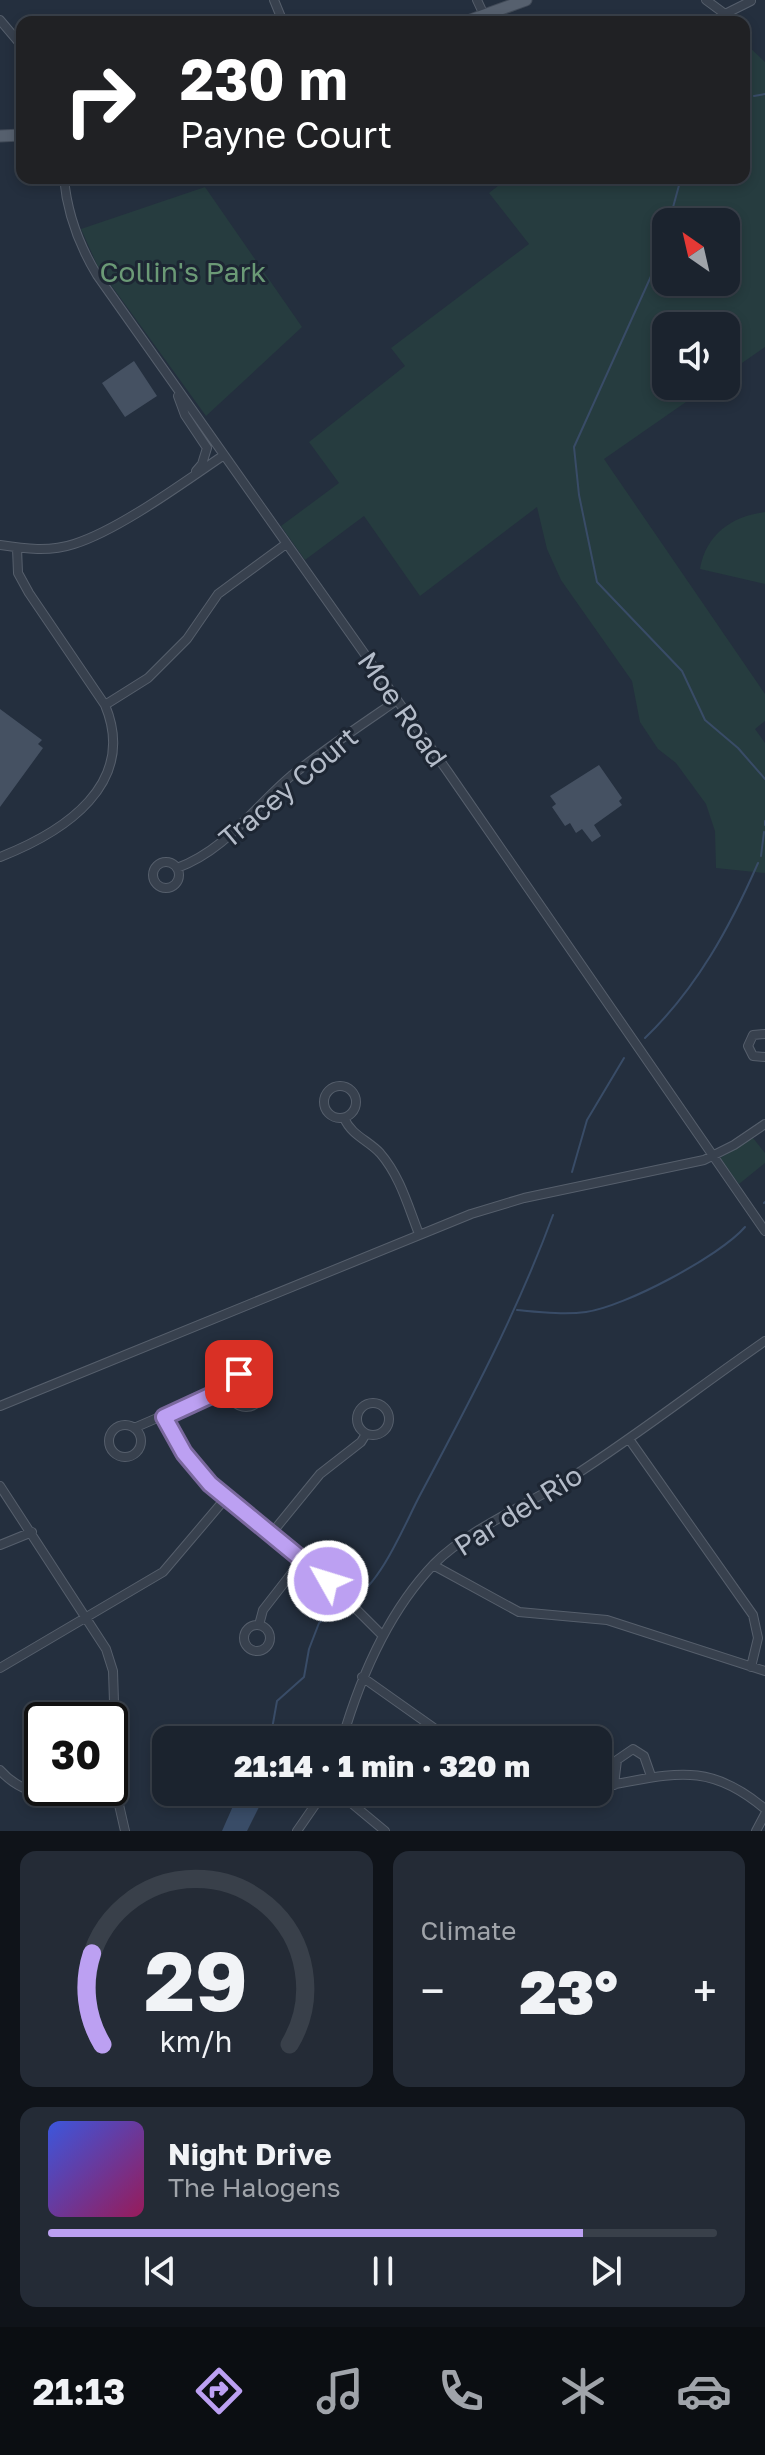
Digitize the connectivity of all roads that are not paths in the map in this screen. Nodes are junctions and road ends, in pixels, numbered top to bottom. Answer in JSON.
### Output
{"nodes":[{"id":1,"x":477,"y":0,"type":"edge"},
{"id":2,"x":526,"y":0,"type":"edge"},
{"id":3,"x":706,"y":0,"type":"edge"},
{"id":4,"x":751,"y":1,"type":"edge"},
{"id":5,"x":484,"y":15,"type":"joint"},
{"id":6,"x":0,"y":20,"type":"edge"},
{"id":7,"x":16,"y":39,"type":"edge"},
{"id":8,"x":65,"y":184,"type":"edge"},
{"id":9,"x":176,"y":388,"type":"junction"},
{"id":10,"x":224,"y":455,"type":"junction"},
{"id":11,"x":186,"y":481,"type":"junction"},
{"id":12,"x":286,"y":544,"type":"junction"},
{"id":13,"x":0,"y":545,"type":"edge"},
{"id":14,"x":17,"y":548,"type":"junction"},
{"id":15,"x":396,"y":701,"type":"junction"},
{"id":16,"x":105,"y":705,"type":"junction"},
{"id":17,"x":0,"y":857,"type":"edge"},
{"id":18,"x":177,"y":868,"type":"dead end"},
{"id":19,"x":765,"y":1034,"type":"edge"},
{"id":20,"x":765,"y":1057,"type":"edge"},
{"id":21,"x":344,"y":1118,"type":"junction"},
{"id":22,"x":765,"y":1124,"type":"edge"},
{"id":23,"x":713,"y":1157,"type":"junction"},
{"id":24,"x":765,"y":1231,"type":"edge"},
{"id":25,"x":419,"y":1234,"type":"junction"},
{"id":26,"x":765,"y":1341,"type":"edge"},
{"id":27,"x":229,"y":1387,"type":"junction"},
{"id":28,"x":0,"y":1406,"type":"edge"},
{"id":29,"x":164,"y":1417,"type":"junction"},
{"id":30,"x":134,"y":1428,"type":"dead end"},
{"id":31,"x":366,"y":1434,"type":"junction"},
{"id":32,"x":629,"y":1439,"type":"junction"},
{"id":33,"x":0,"y":1486,"type":"edge"},
{"id":34,"x":225,"y":1499,"type":"junction"},
{"id":35,"x":32,"y":1532,"type":"junction"},
{"id":36,"x":271,"y":1534,"type":"junction"},
{"id":37,"x":0,"y":1545,"type":"edge"},
{"id":38,"x":302,"y":1560,"type":"junction"},
{"id":39,"x":433,"y":1565,"type":"junction"},
{"id":40,"x":87,"y":1617,"type":"junction"},
{"id":41,"x":259,"y":1625,"type":"dead end"},
{"id":42,"x":383,"y":1636,"type":"junction"},
{"id":43,"x":751,"y":1667,"type":"junction"},
{"id":44,"x":0,"y":1668,"type":"edge"},
{"id":45,"x":765,"y":1671,"type":"edge"},
{"id":46,"x":362,"y":1677,"type":"junction"},
{"id":47,"x":114,"y":1702,"type":"edge"},
{"id":48,"x":346,"y":1726,"type":"edge"},
{"id":49,"x":431,"y":1726,"type":"edge"},
{"id":50,"x":0,"y":1770,"type":"edge"},
{"id":51,"x":651,"y":1776,"type":"junction"},
{"id":52,"x":614,"y":1785,"type":"joint"},
{"id":53,"x":24,"y":1787,"type":"edge"},
{"id":54,"x":119,"y":1806,"type":"edge"},
{"id":55,"x":314,"y":1806,"type":"edge"},
{"id":56,"x":355,"y":1806,"type":"edge"},
{"id":57,"x":765,"y":1812,"type":"edge"},
{"id":58,"x":125,"y":1831,"type":"edge"},
{"id":59,"x":297,"y":1831,"type":"edge"},
{"id":60,"x":385,"y":1831,"type":"edge"},
{"id":61,"x":756,"y":1831,"type":"edge"}],
"edges":[{"from":1,"to":5,"type":"street"},
{"from":2,"to":5,"type":"main road"},
{"from":3,"to":4,"type":"street"},
{"from":6,"to":7,"type":"street"},
{"from":8,"to":9,"type":"street","name":"Moe Road"},
{"from":9,"to":10,"type":"street","name":"Moe Road"},
{"from":9,"to":11,"type":"street"},
{"from":10,"to":11,"type":"street"},
{"from":10,"to":12,"type":"street","name":"Moe Road"},
{"from":11,"to":14,"type":"street"},
{"from":12,"to":15,"type":"street","name":"Moe Road"},
{"from":12,"to":16,"type":"street"},
{"from":13,"to":14,"type":"street"},
{"from":14,"to":16,"type":"street"},
{"from":15,"to":18,"type":"street","name":"Tracey Court"},
{"from":15,"to":23,"type":"street","name":"Moe Road"},
{"from":16,"to":17,"type":"street"},
{"from":19,"to":20,"type":"street"},
{"from":21,"to":21,"type":"street"},
{"from":21,"to":25,"type":"street"},
{"from":22,"to":23,"type":"street"},
{"from":23,"to":24,"type":"street","name":"Moe Road"},
{"from":23,"to":25,"type":"street"},
{"from":25,"to":28,"type":"street"},
{"from":26,"to":32,"type":"street","name":"Par del Rio"},
{"from":27,"to":27,"type":"street"},
{"from":27,"to":29,"type":"street"},
{"from":29,"to":30,"type":"street"},
{"from":29,"to":34,"type":"street"},
{"from":31,"to":31,"type":"street"},
{"from":31,"to":36,"type":"street"},
{"from":32,"to":39,"type":"street","name":"Par del Rio"},
{"from":32,"to":43,"type":"street"},
{"from":33,"to":35,"type":"street"},
{"from":34,"to":36,"type":"street"},
{"from":34,"to":40,"type":"street"},
{"from":35,"to":37,"type":"street"},
{"from":35,"to":40,"type":"street"},
{"from":36,"to":38,"type":"street"},
{"from":38,"to":41,"type":"street"},
{"from":38,"to":42,"type":"street"},
{"from":39,"to":42,"type":"street","name":"Par del Rio"},
{"from":39,"to":43,"type":"street"},
{"from":40,"to":44,"type":"street"},
{"from":40,"to":47,"type":"street"},
{"from":42,"to":46,"type":"street","name":"Par del Rio"},
{"from":43,"to":45,"type":"street"},
{"from":46,"to":48,"type":"street","name":"Par del Rio"},
{"from":46,"to":49,"type":"street"},
{"from":50,"to":53,"type":"street"},
{"from":51,"to":52,"type":"street"},
{"from":51,"to":52,"type":"street"},
{"from":51,"to":57,"type":"street"},
{"from":54,"to":58,"type":"street"},
{"from":55,"to":59,"type":"street"},
{"from":56,"to":60,"type":"street"},
{"from":57,"to":61,"type":"street"}]}
